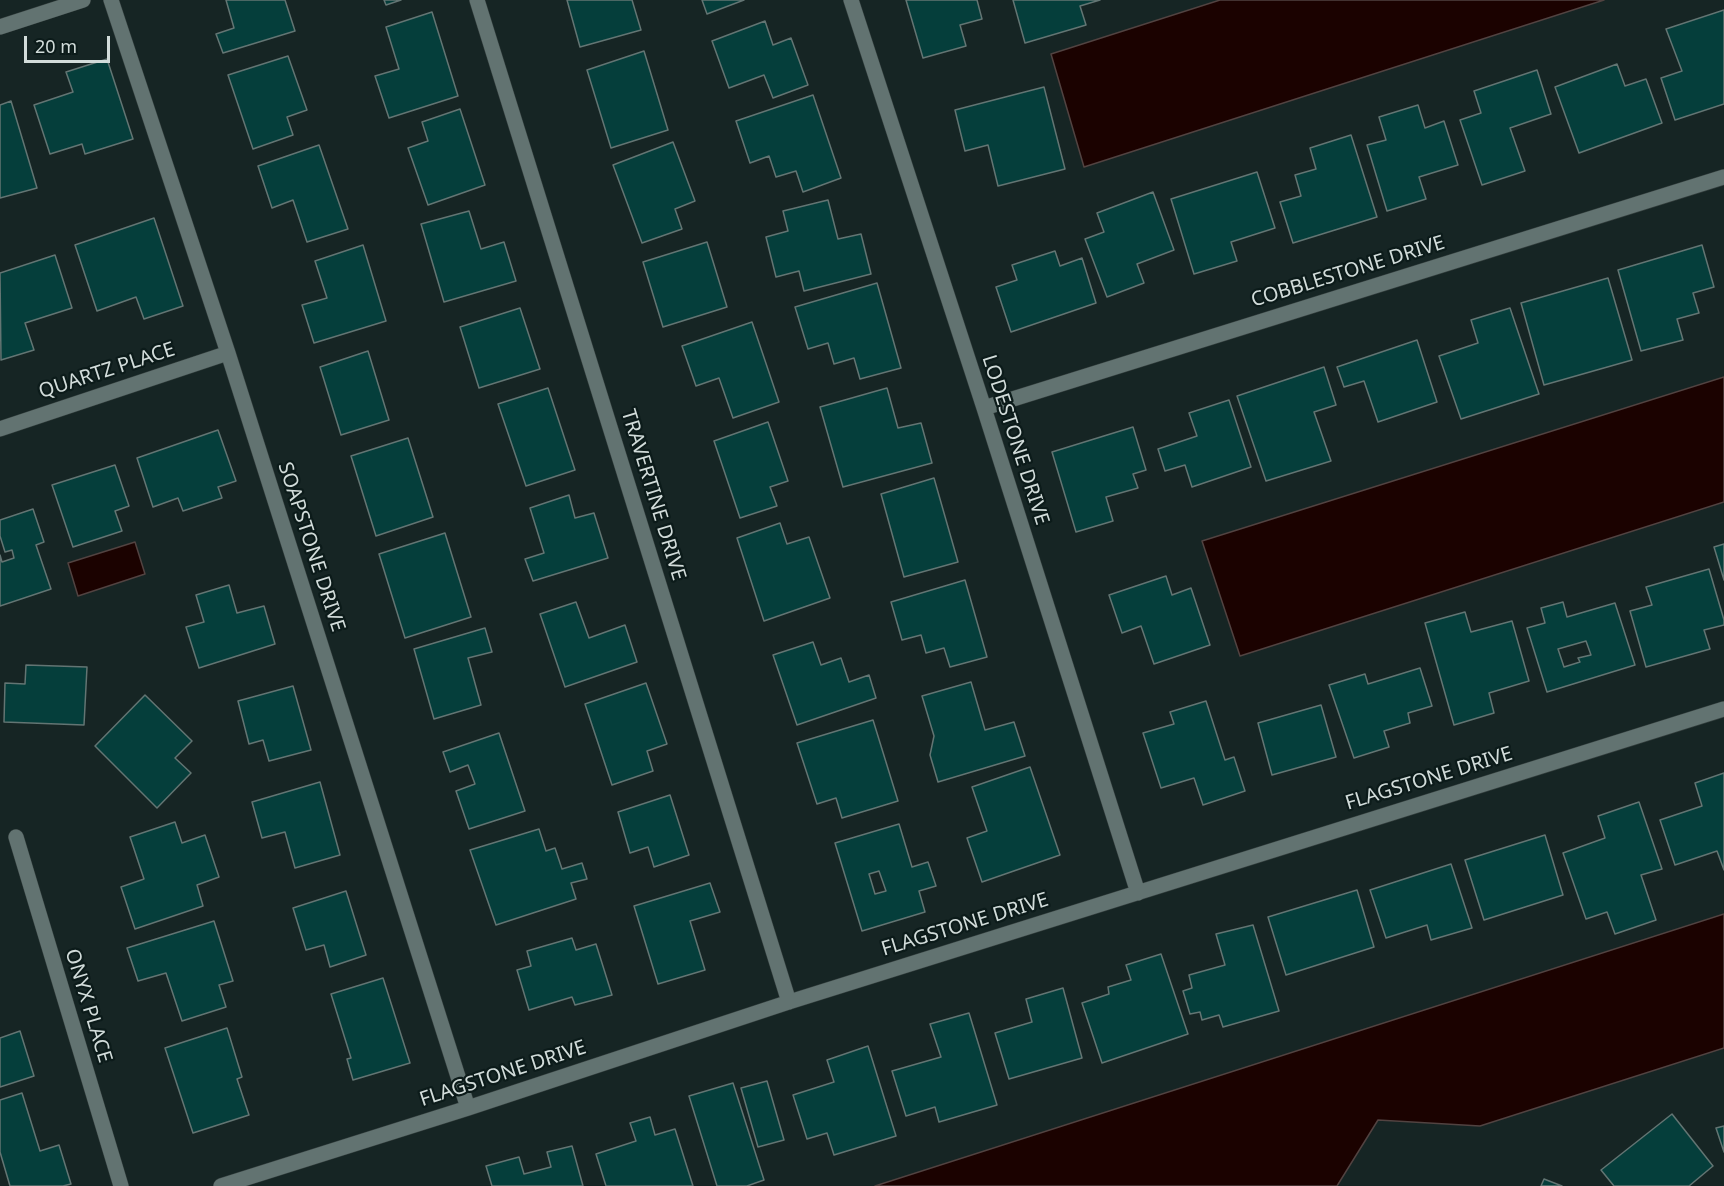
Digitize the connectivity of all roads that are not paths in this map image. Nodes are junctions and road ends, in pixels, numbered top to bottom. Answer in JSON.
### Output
{"nodes":[{"id":1,"x":83,"y":0,"type":"edge"},
{"id":2,"x":111,"y":0,"type":"edge"},
{"id":3,"x":477,"y":0,"type":"edge"},
{"id":4,"x":850,"y":0,"type":"edge"},
{"id":5,"x":0,"y":27,"type":"edge"},
{"id":6,"x":1724,"y":177,"type":"edge"},
{"id":7,"x":228,"y":353,"type":"junction"},
{"id":8,"x":984,"y":408,"type":"junction"},
{"id":9,"x":0,"y":429,"type":"edge"},
{"id":10,"x":1724,"y":709,"type":"edge"},
{"id":11,"x":16,"y":837,"type":"dead end"},
{"id":12,"x":1138,"y":893,"type":"junction"},
{"id":13,"x":789,"y":1002,"type":"junction"},
{"id":14,"x":468,"y":1108,"type":"junction"},
{"id":15,"x":121,"y":1186,"type":"edge"},
{"id":16,"x":221,"y":1186,"type":"edge"}],
"edges":[{"from":1,"to":5,"type":"street"},
{"from":2,"to":7,"type":"street","name":"SOAPSTONE DRIVE"},
{"from":3,"to":13,"type":"street","name":"TRAVERTINE DRIVE"},
{"from":4,"to":8,"type":"street","name":"LODESTONE DRIVE"},
{"from":6,"to":8,"type":"street","name":"COBBLESTONE DRIVE"},
{"from":7,"to":9,"type":"street","name":"QUARTZ PLACE"},
{"from":7,"to":14,"type":"street","name":"SOAPSTONE DRIVE"},
{"from":8,"to":12,"type":"street","name":"LODESTONE DRIVE"},
{"from":10,"to":12,"type":"street","name":"FLAGSTONE DRIVE"},
{"from":11,"to":15,"type":"street","name":"ONYX PLACE"},
{"from":12,"to":13,"type":"street","name":"FLAGSTONE DRIVE"},
{"from":13,"to":14,"type":"street","name":"FLAGSTONE DRIVE"},
{"from":14,"to":16,"type":"street","name":"FLAGSTONE DRIVE"}]}
